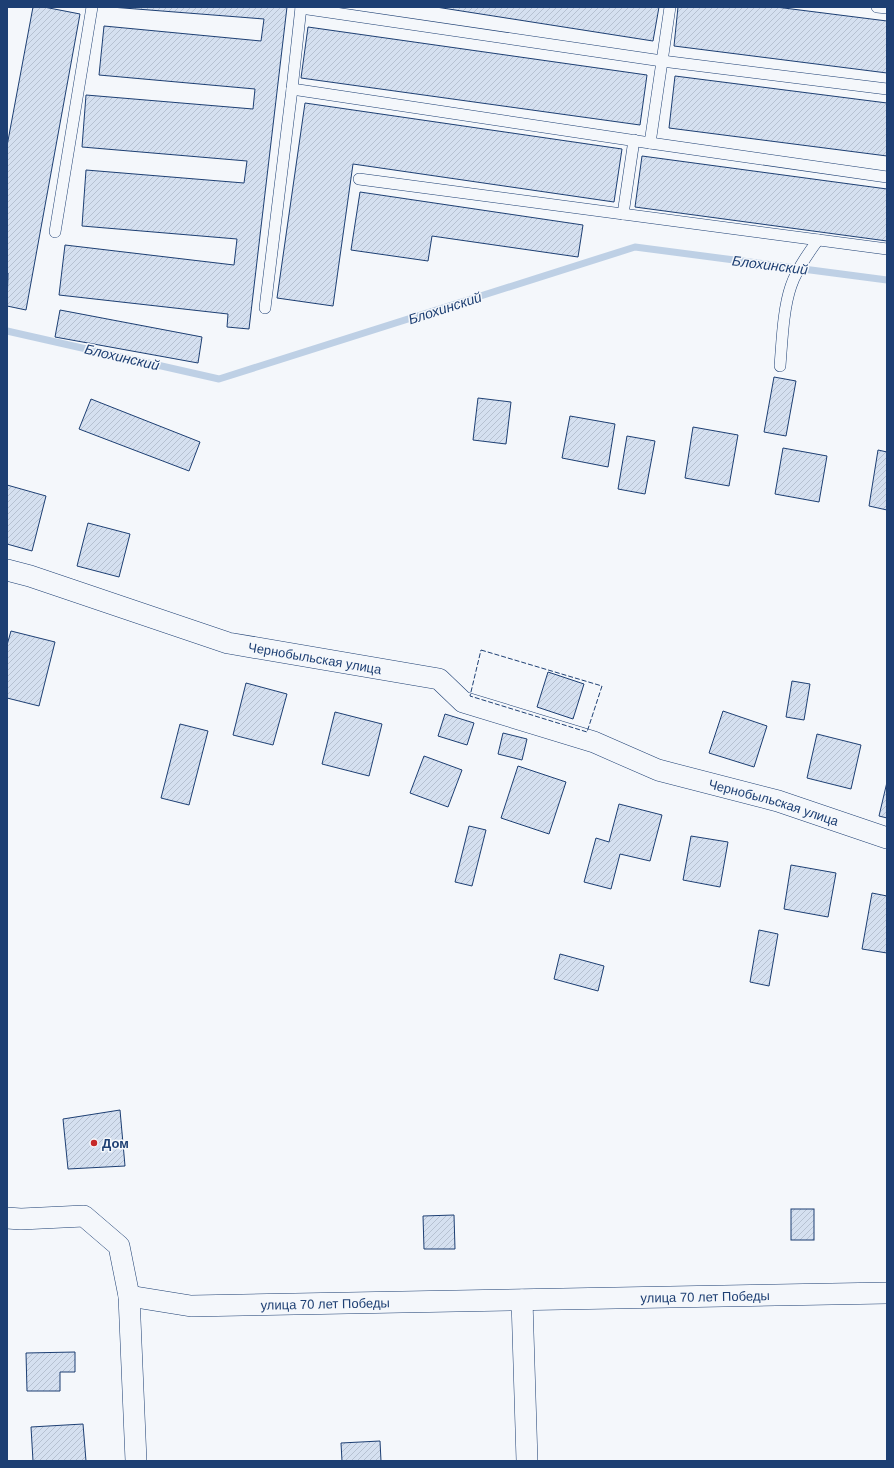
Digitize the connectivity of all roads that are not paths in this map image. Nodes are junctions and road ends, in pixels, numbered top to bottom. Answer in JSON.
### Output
{"nodes":[{"id":1,"x":92,"y":7,"type":"edge"},
{"id":2,"x":301,"y":7,"type":"edge"},
{"id":3,"x":670,"y":7,"type":"edge"},
{"id":4,"x":877,"y":7,"type":"edge"},
{"id":5,"x":887,"y":8,"type":"edge"},
{"id":6,"x":662,"y":61,"type":"junction"},
{"id":7,"x":292,"y":88,"type":"junction"},
{"id":8,"x":887,"y":89,"type":"edge"},
{"id":9,"x":634,"y":140,"type":"junction"},
{"id":10,"x":650,"y":143,"type":"junction"},
{"id":11,"x":887,"y":177,"type":"edge"},
{"id":12,"x":359,"y":178,"type":"dead end"},
{"id":13,"x":623,"y":214,"type":"junction"},
{"id":14,"x":56,"y":232,"type":"dead end"},
{"id":15,"x":818,"y":240,"type":"junction"},
{"id":16,"x":887,"y":249,"type":"edge"},
{"id":17,"x":265,"y":308,"type":"dead end"},
{"id":18,"x":780,"y":366,"type":"dead end"},
{"id":19,"x":7,"y":570,"type":"edge"},
{"id":20,"x":887,"y":838,"type":"edge"},
{"id":21,"x":7,"y":1218,"type":"edge"},
{"id":22,"x":887,"y":1293,"type":"edge"},
{"id":23,"x":129,"y":1296,"type":"junction"},
{"id":24,"x":522,"y":1300,"type":"junction"},
{"id":25,"x":136,"y":1461,"type":"edge"},
{"id":26,"x":527,"y":1461,"type":"edge"}],
"edges":[{"from":1,"to":14,"type":"lane"},
{"from":2,"to":6,"type":"lane"},
{"from":2,"to":7,"type":"lane"},
{"from":3,"to":6,"type":"lane"},
{"from":4,"to":5,"type":"lane"},
{"from":6,"to":8,"type":"lane"},
{"from":6,"to":10,"type":"lane"},
{"from":7,"to":9,"type":"lane"},
{"from":7,"to":17,"type":"lane"},
{"from":9,"to":10,"type":"lane"},
{"from":9,"to":13,"type":"lane"},
{"from":10,"to":11,"type":"lane"},
{"from":12,"to":13,"type":"lane"},
{"from":13,"to":15,"type":"lane"},
{"from":15,"to":16,"type":"lane"},
{"from":15,"to":18,"type":"lane"},
{"from":19,"to":20,"type":"street","name":"Чернобыльская улица"},
{"from":21,"to":23,"type":"street"},
{"from":22,"to":24,"type":"street","name":"улица 70 лет Победы"},
{"from":23,"to":24,"type":"street","name":"улица 70 лет Победы"},
{"from":23,"to":25,"type":"street"},
{"from":24,"to":26,"type":"street"}]}
